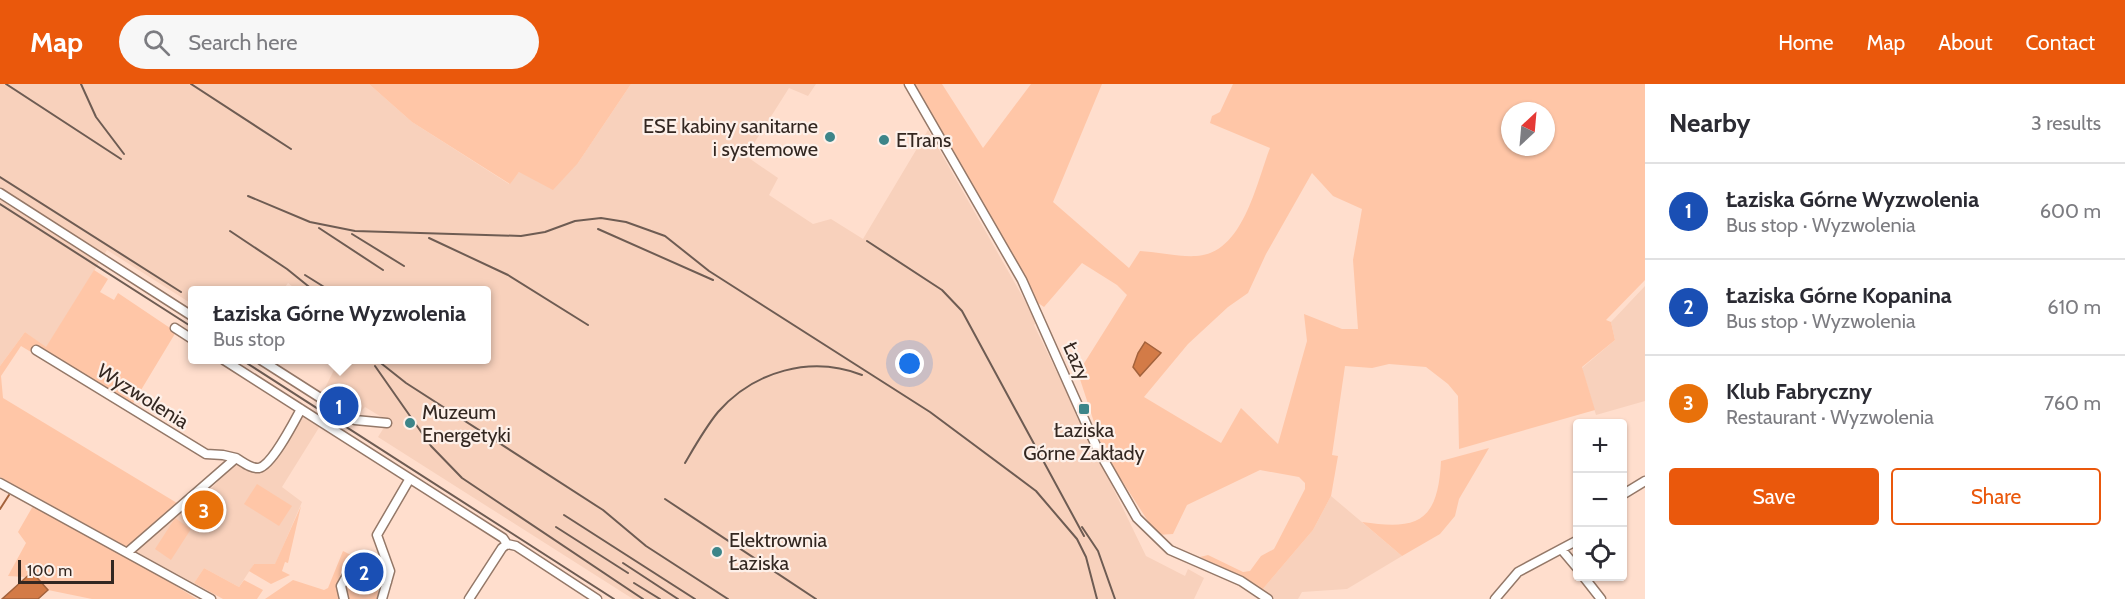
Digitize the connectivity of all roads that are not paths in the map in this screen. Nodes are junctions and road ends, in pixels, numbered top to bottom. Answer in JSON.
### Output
{"nodes":[{"id":1,"x":909,"y":84,"type":"edge"},
{"id":2,"x":0,"y":193,"type":"edge"},
{"id":3,"x":188,"y":313,"type":"edge"},
{"id":4,"x":175,"y":328,"type":"dead end"},
{"id":5,"x":188,"y":336,"type":"edge"},
{"id":6,"x":36,"y":350,"type":"dead end"},
{"id":7,"x":230,"y":364,"type":"edge"},
{"id":8,"x":267,"y":364,"type":"edge"},
{"id":9,"x":301,"y":409,"type":"junction"},
{"id":10,"x":387,"y":423,"type":"dead end"},
{"id":11,"x":236,"y":458,"type":"junction"},
{"id":12,"x":409,"y":480,"type":"junction"},
{"id":13,"x":1645,"y":481,"type":"edge"},
{"id":14,"x":0,"y":483,"type":"edge"},
{"id":15,"x":1627,"y":492,"type":"edge"},
{"id":16,"x":1573,"y":543,"type":"edge"},
{"id":17,"x":507,"y":544,"type":"junction"},
{"id":18,"x":1562,"y":550,"type":"junction"},
{"id":19,"x":128,"y":552,"type":"junction"},
{"id":20,"x":1573,"y":563,"type":"edge"},
{"id":21,"x":1587,"y":581,"type":"edge"},
{"id":22,"x":387,"y":582,"type":"junction"},
{"id":23,"x":212,"y":599,"type":"edge"},
{"id":24,"x":344,"y":599,"type":"edge"},
{"id":25,"x":382,"y":599,"type":"edge"},
{"id":26,"x":469,"y":599,"type":"edge"},
{"id":27,"x":597,"y":599,"type":"edge"},
{"id":28,"x":1268,"y":599,"type":"edge"},
{"id":29,"x":1495,"y":599,"type":"edge"},
{"id":30,"x":1601,"y":599,"type":"edge"}],
"edges":[{"from":1,"to":28,"type":"street","name":"Łazy"},
{"from":2,"to":3,"type":"street"},
{"from":4,"to":5,"type":"street"},
{"from":6,"to":11,"type":"street","name":"Wyzwolenia"},
{"from":7,"to":9,"type":"street"},
{"from":8,"to":10,"type":"street"},
{"from":9,"to":11,"type":"street","name":"Wyzwolenia"},
{"from":9,"to":12,"type":"street"},
{"from":11,"to":19,"type":"street"},
{"from":12,"to":17,"type":"street"},
{"from":12,"to":22,"type":"street"},
{"from":13,"to":15,"type":"street"},
{"from":14,"to":19,"type":"street"},
{"from":16,"to":18,"type":"street"},
{"from":17,"to":26,"type":"street"},
{"from":17,"to":27,"type":"street"},
{"from":18,"to":20,"type":"street"},
{"from":18,"to":29,"type":"street"},
{"from":19,"to":23,"type":"street"},
{"from":21,"to":30,"type":"street"},
{"from":22,"to":24,"type":"street"},
{"from":22,"to":25,"type":"street"}]}
